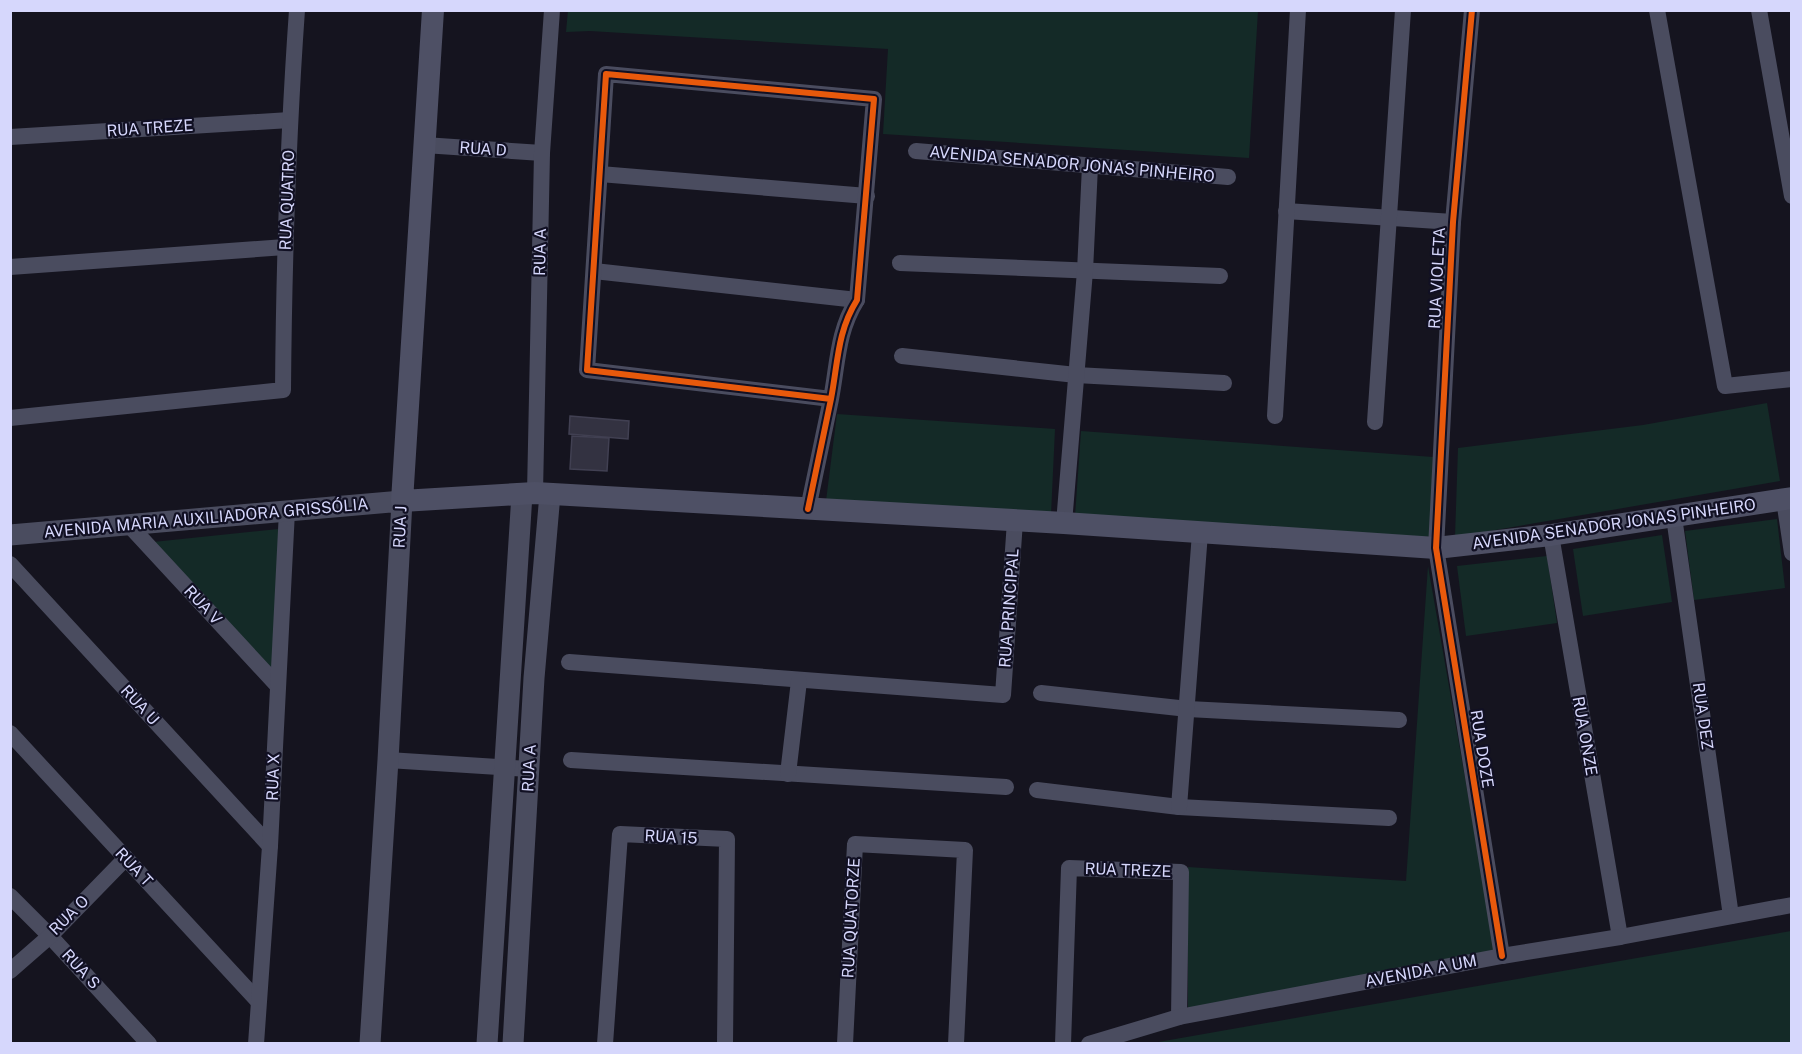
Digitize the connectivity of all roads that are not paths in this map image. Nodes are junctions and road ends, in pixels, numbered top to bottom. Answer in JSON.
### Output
{"nodes":[{"id":1,"x":297,"y":10,"type":"edge"},
{"id":2,"x":433,"y":10,"type":"edge"},
{"id":3,"x":552,"y":10,"type":"edge"},
{"id":4,"x":1298,"y":10,"type":"edge"},
{"id":5,"x":1403,"y":10,"type":"edge"},
{"id":6,"x":1472,"y":10,"type":"edge"},
{"id":7,"x":1657,"y":10,"type":"edge"},
{"id":8,"x":1759,"y":10,"type":"edge"},
{"id":9,"x":290,"y":120,"type":"junction"},
{"id":10,"x":10,"y":137,"type":"edge"},
{"id":11,"x":424,"y":145,"type":"junction"},
{"id":12,"x":916,"y":151,"type":"dead end"},
{"id":13,"x":542,"y":153,"type":"junction"},
{"id":14,"x":1090,"y":166,"type":"junction"},
{"id":15,"x":600,"y":174,"type":"junction"},
{"id":16,"x":1228,"y":177,"type":"dead end"},
{"id":17,"x":867,"y":196,"type":"junction"},
{"id":18,"x":1791,"y":196,"type":"edge"},
{"id":19,"x":1286,"y":211,"type":"junction"},
{"id":20,"x":1390,"y":216,"type":"junction"},
{"id":21,"x":1453,"y":222,"type":"junction"},
{"id":22,"x":285,"y":247,"type":"junction"},
{"id":23,"x":900,"y":263,"type":"dead end"},
{"id":24,"x":10,"y":267,"type":"edge"},
{"id":25,"x":594,"y":271,"type":"junction"},
{"id":26,"x":1085,"y":271,"type":"junction"},
{"id":27,"x":1220,"y":276,"type":"dead end"},
{"id":28,"x":857,"y":300,"type":"junction"},
{"id":29,"x":902,"y":356,"type":"dead end"},
{"id":30,"x":1076,"y":375,"type":"junction"},
{"id":31,"x":1791,"y":379,"type":"edge"},
{"id":32,"x":1224,"y":383,"type":"dead end"},
{"id":33,"x":831,"y":399,"type":"junction"},
{"id":34,"x":1275,"y":416,"type":"dead end"},
{"id":35,"x":10,"y":418,"type":"edge"},
{"id":36,"x":1375,"y":422,"type":"dead end"},
{"id":37,"x":536,"y":494,"type":"junction"},
{"id":38,"x":1787,"y":499,"type":"edge"},
{"id":39,"x":402,"y":501,"type":"junction"},
{"id":40,"x":808,"y":509,"type":"junction"},
{"id":41,"x":287,"y":511,"type":"junction"},
{"id":42,"x":1674,"y":517,"type":"junction"},
{"id":43,"x":1015,"y":521,"type":"junction"},
{"id":44,"x":1064,"y":523,"type":"junction"},
{"id":45,"x":129,"y":525,"type":"junction"},
{"id":46,"x":1200,"y":533,"type":"junction"},
{"id":47,"x":1551,"y":535,"type":"junction"},
{"id":48,"x":10,"y":536,"type":"edge"},
{"id":49,"x":1436,"y":548,"type":"junction"},
{"id":50,"x":1791,"y":553,"type":"edge"},
{"id":51,"x":10,"y":564,"type":"edge"},
{"id":52,"x":569,"y":662,"type":"dead end"},
{"id":53,"x":799,"y":681,"type":"junction"},
{"id":54,"x":276,"y":684,"type":"junction"},
{"id":55,"x":1041,"y":693,"type":"dead end"},
{"id":56,"x":1188,"y":709,"type":"junction"},
{"id":57,"x":1400,"y":720,"type":"dead end"},
{"id":58,"x":10,"y":733,"type":"edge"},
{"id":59,"x":388,"y":760,"type":"junction"},
{"id":60,"x":571,"y":760,"type":"dead end"},
{"id":61,"x":505,"y":767,"type":"junction"},
{"id":62,"x":529,"y":769,"type":"junction"},
{"id":63,"x":788,"y":774,"type":"junction"},
{"id":64,"x":1006,"y":787,"type":"dead end"},
{"id":65,"x":1037,"y":790,"type":"dead end"},
{"id":66,"x":1179,"y":807,"type":"junction"},
{"id":67,"x":1389,"y":818,"type":"dead end"},
{"id":68,"x":270,"y":846,"type":"junction"},
{"id":69,"x":126,"y":858,"type":"junction"},
{"id":70,"x":10,"y":896,"type":"edge"},
{"id":71,"x":1791,"y":905,"type":"edge"},
{"id":72,"x":496,"y":907,"type":"junction"},
{"id":73,"x":521,"y":908,"type":"junction"},
{"id":74,"x":1731,"y":916,"type":"junction"},
{"id":75,"x":50,"y":936,"type":"junction"},
{"id":76,"x":1620,"y":938,"type":"junction"},
{"id":77,"x":1502,"y":956,"type":"junction"},
{"id":78,"x":10,"y":971,"type":"edge"},
{"id":79,"x":258,"y":1001,"type":"junction"},
{"id":80,"x":1179,"y":1017,"type":"junction"},
{"id":81,"x":149,"y":1044,"type":"edge"},
{"id":82,"x":256,"y":1044,"type":"edge"},
{"id":83,"x":370,"y":1044,"type":"edge"},
{"id":84,"x":488,"y":1044,"type":"edge"},
{"id":85,"x":513,"y":1044,"type":"edge"},
{"id":86,"x":605,"y":1044,"type":"edge"},
{"id":87,"x":725,"y":1044,"type":"edge"},
{"id":88,"x":845,"y":1044,"type":"edge"},
{"id":89,"x":956,"y":1044,"type":"edge"},
{"id":90,"x":1063,"y":1044,"type":"edge"},
{"id":91,"x":1089,"y":1044,"type":"edge"}],
"edges":[{"from":1,"to":9,"type":"street","name":"RUA QUATRO"},
{"from":2,"to":11,"type":"main road","name":"RUA J"},
{"from":3,"to":13,"type":"street","name":"RUA A"},
{"from":4,"to":19,"type":"street"},
{"from":5,"to":20,"type":"street"},
{"from":6,"to":21,"type":"street","name":"RUA VIOLETA"},
{"from":7,"to":31,"type":"street"},
{"from":8,"to":18,"type":"street"},
{"from":9,"to":10,"type":"street","name":"RUA TREZE"},
{"from":9,"to":22,"type":"street","name":"RUA QUATRO"},
{"from":11,"to":13,"type":"street","name":"RUA D"},
{"from":11,"to":39,"type":"main road","name":"RUA J"},
{"from":12,"to":14,"type":"street","name":"AVENIDA SENADOR JONAS PINHEIRO"},
{"from":13,"to":37,"type":"street","name":"RUA A"},
{"from":14,"to":16,"type":"street","name":"AVENIDA SENADOR JONAS PINHEIRO"},
{"from":14,"to":26,"type":"street"},
{"from":15,"to":17,"type":"street"},
{"from":15,"to":17,"type":"street"},
{"from":15,"to":25,"type":"street"},
{"from":17,"to":28,"type":"street"},
{"from":19,"to":20,"type":"street"},
{"from":19,"to":34,"type":"street"},
{"from":20,"to":21,"type":"street"},
{"from":20,"to":36,"type":"street"},
{"from":21,"to":49,"type":"street","name":"RUA VIOLETA"},
{"from":22,"to":24,"type":"street"},
{"from":22,"to":35,"type":"street","name":"RUA QUATRO"},
{"from":23,"to":26,"type":"street"},
{"from":25,"to":28,"type":"street"},
{"from":25,"to":33,"type":"street"},
{"from":26,"to":27,"type":"street"},
{"from":26,"to":30,"type":"street"},
{"from":28,"to":33,"type":"street"},
{"from":29,"to":30,"type":"street"},
{"from":30,"to":32,"type":"street"},
{"from":30,"to":44,"type":"street"},
{"from":33,"to":40,"type":"street"},
{"from":37,"to":39,"type":"main road"},
{"from":37,"to":40,"type":"main road","name":"AVENIDA SENADOR JONAS PINHEIRO"},
{"from":37,"to":61,"type":"street","name":"RUA A"},
{"from":37,"to":62,"type":"street","name":"RUA A"},
{"from":38,"to":42,"type":"main road","name":"AVENIDA SENADOR JONAS PINHEIRO"},
{"from":38,"to":50,"type":"street"},
{"from":39,"to":41,"type":"street","name":"AVENIDA MARIA AUXILIADORA GRISSÓLIA"},
{"from":39,"to":59,"type":"street","name":"RUA J"},
{"from":40,"to":43,"type":"main road","name":"AVENIDA SENADOR JONAS PINHEIRO"},
{"from":41,"to":45,"type":"street","name":"AVENIDA MARIA AUXILIADORA GRISSÓLIA"},
{"from":41,"to":54,"type":"street","name":"RUA X"},
{"from":42,"to":47,"type":"main road","name":"AVENIDA SENADOR JONAS PINHEIRO"},
{"from":42,"to":74,"type":"street","name":"RUA DEZ"},
{"from":43,"to":44,"type":"main road","name":"AVENIDA SENADOR JONAS PINHEIRO"},
{"from":43,"to":53,"type":"street","name":"RUA PRINCIPAL"},
{"from":44,"to":46,"type":"main road","name":"AVENIDA SENADOR JONAS PINHEIRO"},
{"from":45,"to":48,"type":"street","name":"AVENIDA MARIA AUXILIADORA GRISSÓLIA"},
{"from":45,"to":54,"type":"street","name":"RUA V"},
{"from":46,"to":49,"type":"main road","name":"AVENIDA SENADOR JONAS PINHEIRO"},
{"from":46,"to":56,"type":"street"},
{"from":47,"to":49,"type":"main road","name":"AVENIDA SENADOR JONAS PINHEIRO"},
{"from":47,"to":76,"type":"street","name":"RUA ONZE"},
{"from":49,"to":77,"type":"street","name":"RUA DOZE"},
{"from":51,"to":68,"type":"street","name":"RUA U"},
{"from":52,"to":53,"type":"street"},
{"from":53,"to":63,"type":"street"},
{"from":54,"to":68,"type":"street","name":"RUA X"},
{"from":55,"to":56,"type":"street"},
{"from":56,"to":57,"type":"street"},
{"from":56,"to":66,"type":"street"},
{"from":58,"to":69,"type":"street","name":"RUA T"},
{"from":59,"to":61,"type":"street"},
{"from":59,"to":83,"type":"street","name":"RUA J"},
{"from":60,"to":63,"type":"street"},
{"from":61,"to":62,"type":"street"},
{"from":61,"to":72,"type":"street","name":"RUA A"},
{"from":62,"to":73,"type":"street","name":"RUA A"},
{"from":63,"to":64,"type":"street"},
{"from":65,"to":66,"type":"street"},
{"from":66,"to":67,"type":"street"},
{"from":68,"to":79,"type":"street","name":"RUA X"},
{"from":69,"to":75,"type":"street","name":"RUA O"},
{"from":69,"to":79,"type":"street","name":"RUA T"},
{"from":70,"to":75,"type":"street","name":"RUA S"},
{"from":71,"to":74,"type":"street","name":"AVENIDA A UM"},
{"from":72,"to":73,"type":"street"},
{"from":72,"to":84,"type":"street","name":"RUA A"},
{"from":73,"to":85,"type":"street","name":"RUA A"},
{"from":74,"to":76,"type":"street","name":"AVENIDA A UM"},
{"from":75,"to":78,"type":"street","name":"RUA O"},
{"from":75,"to":81,"type":"street","name":"RUA S"},
{"from":76,"to":77,"type":"street","name":"AVENIDA A UM"},
{"from":77,"to":80,"type":"street","name":"AVENIDA A UM"},
{"from":79,"to":82,"type":"street","name":"RUA X"},
{"from":80,"to":90,"type":"street","name":"RUA TREZE"},
{"from":80,"to":91,"type":"street","name":"AVENIDA A UM"},
{"from":86,"to":87,"type":"street","name":"RUA 15"},
{"from":88,"to":89,"type":"street","name":"RUA QUATORZE"}]}
